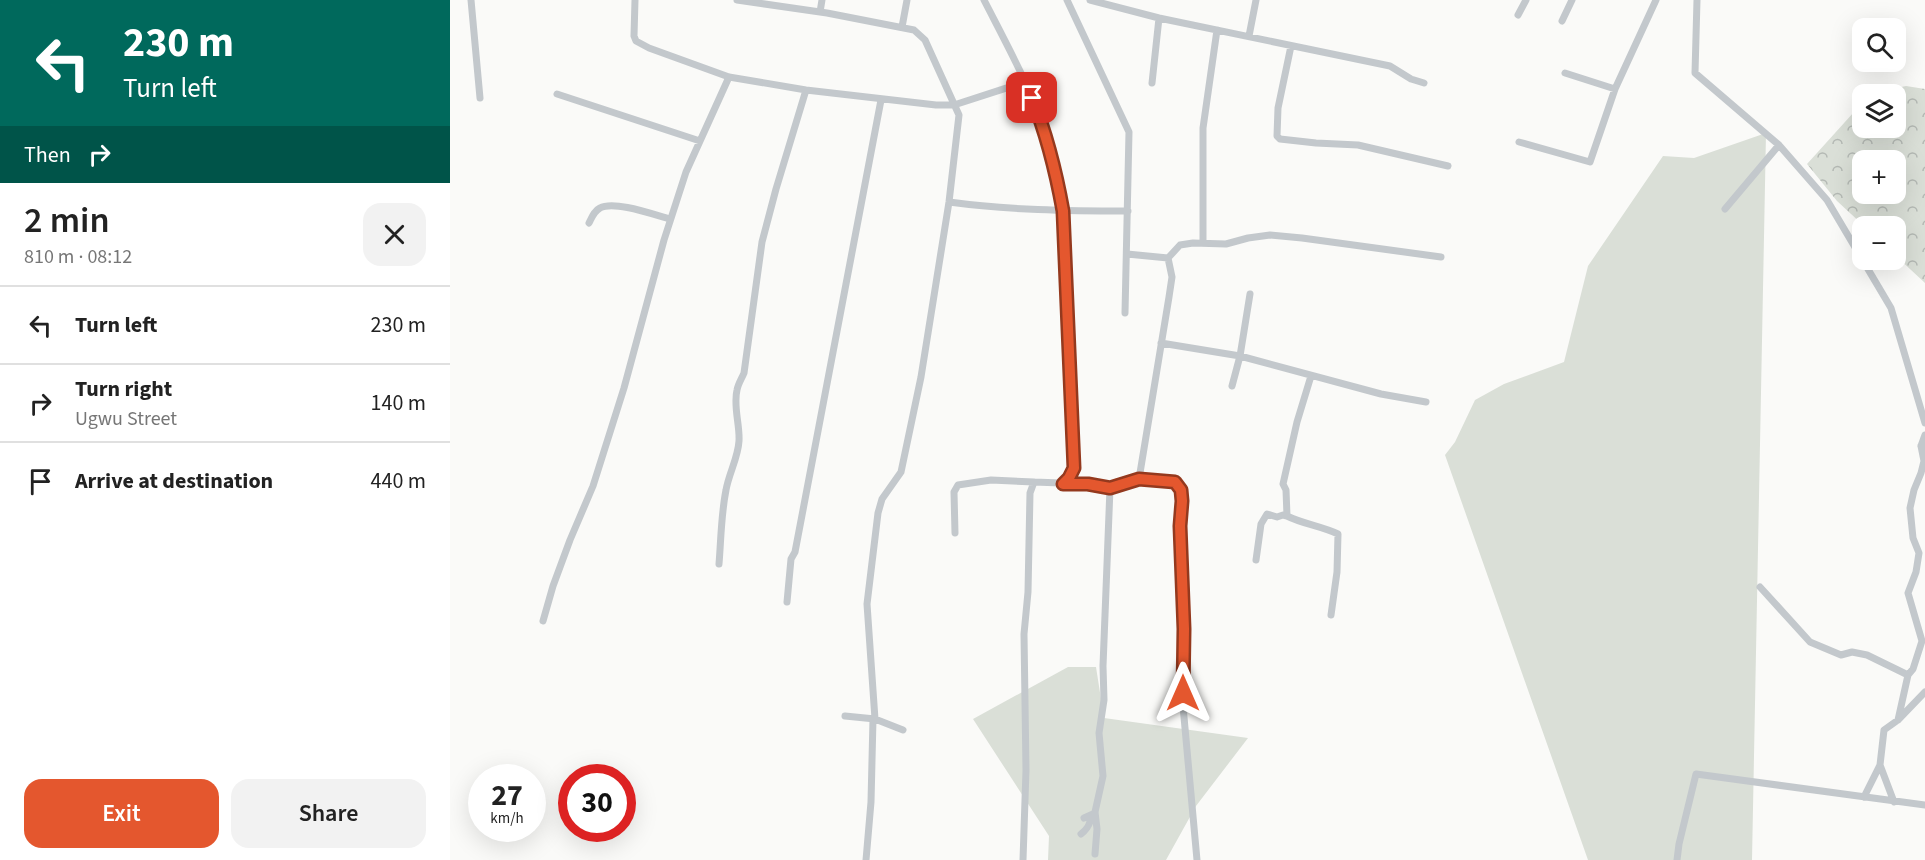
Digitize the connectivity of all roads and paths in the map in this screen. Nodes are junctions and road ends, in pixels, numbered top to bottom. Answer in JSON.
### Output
{"nodes":[{"id":1,"x":471,"y":0,"type":"edge"},
{"id":2,"x":635,"y":0,"type":"edge"},
{"id":3,"x":737,"y":0,"type":"edge"},
{"id":4,"x":822,"y":0,"type":"edge"},
{"id":5,"x":907,"y":0,"type":"edge"},
{"id":6,"x":984,"y":0,"type":"edge"},
{"id":7,"x":1067,"y":0,"type":"edge"},
{"id":8,"x":1090,"y":0,"type":"edge"},
{"id":9,"x":1256,"y":0,"type":"edge"},
{"id":10,"x":1526,"y":0,"type":"edge"},
{"id":11,"x":1572,"y":0,"type":"edge"},
{"id":12,"x":1656,"y":0,"type":"edge"},
{"id":13,"x":1697,"y":0,"type":"edge"},
{"id":14,"x":745,"y":1,"type":"edge"},
{"id":15,"x":820,"y":12,"type":"junction"},
{"id":16,"x":1518,"y":15,"type":"dead end"},
{"id":17,"x":1159,"y":18,"type":"junction"},
{"id":18,"x":1562,"y":21,"type":"dead end"},
{"id":19,"x":902,"y":27,"type":"junction"},
{"id":20,"x":1216,"y":30,"type":"junction"},
{"id":21,"x":1249,"y":36,"type":"junction"},
{"id":22,"x":1291,"y":46,"type":"junction"},
{"id":23,"x":1565,"y":73,"type":"dead end"},
{"id":24,"x":729,"y":76,"type":"junction"},
{"id":25,"x":1025,"y":82,"type":"junction"},
{"id":26,"x":1152,"y":83,"type":"dead end"},
{"id":27,"x":1424,"y":83,"type":"dead end"},
{"id":28,"x":1615,"y":89,"type":"junction"},
{"id":29,"x":806,"y":90,"type":"junction"},
{"id":30,"x":557,"y":94,"type":"dead end"},
{"id":31,"x":480,"y":98,"type":"dead end"},
{"id":32,"x":881,"y":100,"type":"junction"},
{"id":33,"x":954,"y":105,"type":"junction"},
{"id":34,"x":700,"y":141,"type":"junction"},
{"id":35,"x":1519,"y":142,"type":"dead end"},
{"id":36,"x":1779,"y":145,"type":"junction"},
{"id":37,"x":1448,"y":166,"type":"dead end"},
{"id":38,"x":949,"y":202,"type":"junction"},
{"id":39,"x":1725,"y":209,"type":"dead end"},
{"id":40,"x":1063,"y":211,"type":"junction"},
{"id":41,"x":1128,"y":211,"type":"junction"},
{"id":42,"x":670,"y":219,"type":"junction"},
{"id":43,"x":589,"y":223,"type":"dead end"},
{"id":44,"x":1203,"y":243,"type":"junction"},
{"id":45,"x":1127,"y":255,"type":"junction"},
{"id":46,"x":1441,"y":257,"type":"dead end"},
{"id":47,"x":1168,"y":258,"type":"junction"},
{"id":48,"x":1250,"y":294,"type":"dead end"},
{"id":49,"x":1125,"y":313,"type":"dead end"},
{"id":50,"x":1161,"y":344,"type":"junction"},
{"id":51,"x":1240,"y":356,"type":"junction"},
{"id":52,"x":1311,"y":375,"type":"junction"},
{"id":53,"x":1232,"y":386,"type":"dead end"},
{"id":54,"x":1426,"y":402,"type":"dead end"},
{"id":55,"x":1925,"y":423,"type":"edge"},
{"id":56,"x":1925,"y":435,"type":"edge"},
{"id":57,"x":1923,"y":446,"type":"edge"},
{"id":58,"x":1139,"y":479,"type":"junction"},
{"id":59,"x":1034,"y":482,"type":"junction"},
{"id":60,"x":1063,"y":484,"type":"junction"},
{"id":61,"x":1110,"y":488,"type":"junction"},
{"id":62,"x":1287,"y":516,"type":"junction"},
{"id":63,"x":955,"y":533,"type":"dead end"},
{"id":64,"x":1256,"y":560,"type":"dead end"},
{"id":65,"x":719,"y":564,"type":"dead end"},
{"id":66,"x":1760,"y":587,"type":"dead end"},
{"id":67,"x":787,"y":602,"type":"dead end"},
{"id":68,"x":1331,"y":615,"type":"dead end"},
{"id":69,"x":543,"y":621,"type":"dead end"},
{"id":70,"x":1908,"y":675,"type":"junction"},
{"id":71,"x":1925,"y":692,"type":"edge"},
{"id":72,"x":845,"y":716,"type":"dead end"},
{"id":73,"x":874,"y":719,"type":"junction"},
{"id":74,"x":1898,"y":720,"type":"junction"},
{"id":75,"x":903,"y":730,"type":"dead end"},
{"id":76,"x":1880,"y":765,"type":"junction"},
{"id":77,"x":1864,"y":797,"type":"junction"},
{"id":78,"x":1894,"y":802,"type":"junction"},
{"id":79,"x":1925,"y":805,"type":"edge"},
{"id":80,"x":1094,"y":813,"type":"junction"},
{"id":81,"x":1084,"y":818,"type":"dead end"},
{"id":82,"x":1081,"y":834,"type":"dead end"},
{"id":83,"x":1095,"y":854,"type":"dead end"},
{"id":84,"x":866,"y":860,"type":"edge"},
{"id":85,"x":1023,"y":860,"type":"edge"},
{"id":86,"x":1197,"y":860,"type":"edge"},
{"id":87,"x":1677,"y":860,"type":"edge"}],
"edges":[{"from":1,"to":31,"type":"street"},
{"from":2,"to":24,"type":"street"},
{"from":3,"to":14,"type":"street"},
{"from":4,"to":15,"type":"street"},
{"from":5,"to":19,"type":"street"},
{"from":6,"to":25,"type":"street"},
{"from":7,"to":41,"type":"street"},
{"from":8,"to":17,"type":"street"},
{"from":9,"to":21,"type":"street"},
{"from":10,"to":16,"type":"street"},
{"from":11,"to":18,"type":"street"},
{"from":12,"to":28,"type":"street"},
{"from":13,"to":36,"type":"street"},
{"from":14,"to":15,"type":"street"},
{"from":15,"to":19,"type":"street"},
{"from":17,"to":20,"type":"street"},
{"from":17,"to":26,"type":"street"},
{"from":19,"to":33,"type":"street"},
{"from":20,"to":21,"type":"street"},
{"from":20,"to":44,"type":"street"},
{"from":21,"to":22,"type":"street"},
{"from":22,"to":27,"type":"street"},
{"from":22,"to":37,"type":"street"},
{"from":23,"to":28,"type":"street"},
{"from":24,"to":29,"type":"street"},
{"from":24,"to":34,"type":"street"},
{"from":25,"to":33,"type":"street"},
{"from":25,"to":40,"type":"street"},
{"from":28,"to":35,"type":"street"},
{"from":29,"to":32,"type":"street"},
{"from":29,"to":65,"type":"street"},
{"from":30,"to":34,"type":"street"},
{"from":32,"to":33,"type":"street"},
{"from":32,"to":67,"type":"street"},
{"from":33,"to":38,"type":"street"},
{"from":34,"to":42,"type":"street"},
{"from":36,"to":39,"type":"street"},
{"from":36,"to":55,"type":"street"},
{"from":38,"to":40,"type":"street"},
{"from":38,"to":73,"type":"street"},
{"from":40,"to":41,"type":"street"},
{"from":40,"to":60,"type":"street"},
{"from":41,"to":45,"type":"street"},
{"from":42,"to":43,"type":"street"},
{"from":42,"to":69,"type":"street"},
{"from":44,"to":46,"type":"street"},
{"from":44,"to":47,"type":"street"},
{"from":45,"to":47,"type":"street"},
{"from":45,"to":49,"type":"street"},
{"from":47,"to":50,"type":"street"},
{"from":48,"to":51,"type":"street"},
{"from":50,"to":51,"type":"street"},
{"from":50,"to":58,"type":"street"},
{"from":51,"to":52,"type":"street"},
{"from":51,"to":53,"type":"street"},
{"from":52,"to":54,"type":"street"},
{"from":52,"to":62,"type":"street"},
{"from":56,"to":57,"type":"street"},
{"from":57,"to":70,"type":"street"},
{"from":58,"to":61,"type":"street"},
{"from":58,"to":86,"type":"street"},
{"from":59,"to":60,"type":"street"},
{"from":59,"to":63,"type":"street"},
{"from":59,"to":85,"type":"street"},
{"from":60,"to":61,"type":"street"},
{"from":61,"to":80,"type":"street"},
{"from":62,"to":64,"type":"street"},
{"from":62,"to":68,"type":"street"},
{"from":66,"to":70,"type":"street"},
{"from":70,"to":74,"type":"street"},
{"from":71,"to":74,"type":"street"},
{"from":72,"to":73,"type":"street"},
{"from":73,"to":75,"type":"street"},
{"from":73,"to":84,"type":"street"},
{"from":74,"to":76,"type":"street"},
{"from":76,"to":77,"type":"street"},
{"from":76,"to":78,"type":"street"},
{"from":77,"to":78,"type":"street"},
{"from":77,"to":87,"type":"street"},
{"from":78,"to":79,"type":"street"},
{"from":80,"to":81,"type":"street"},
{"from":80,"to":82,"type":"street"},
{"from":80,"to":83,"type":"street"}]}
